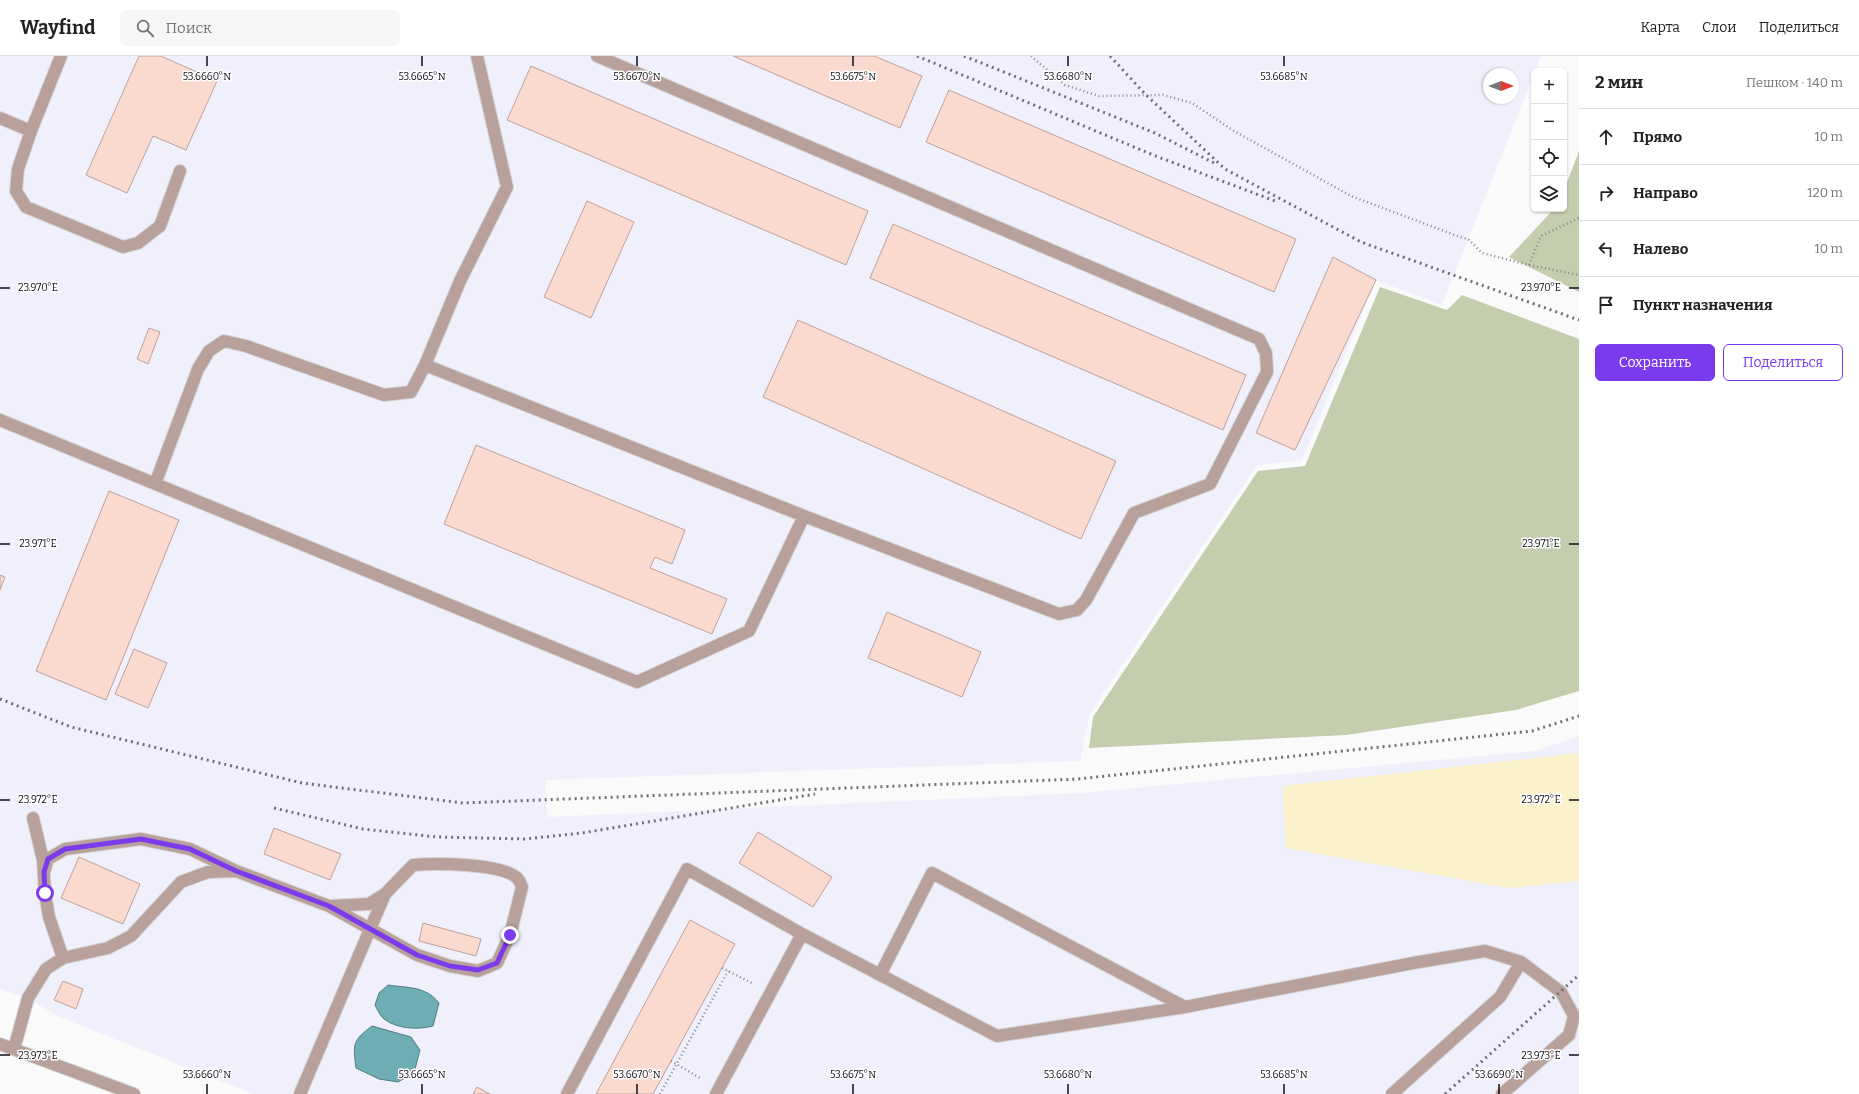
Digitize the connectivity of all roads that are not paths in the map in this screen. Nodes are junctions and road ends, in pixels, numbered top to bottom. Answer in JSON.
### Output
{"nodes":[{"id":1,"x":61,"y":56,"type":"edge"},
{"id":2,"x":477,"y":56,"type":"edge"},
{"id":3,"x":597,"y":56,"type":"edge"},
{"id":4,"x":0,"y":118,"type":"edge"},
{"id":5,"x":31,"y":131,"type":"junction"},
{"id":6,"x":180,"y":171,"type":"dead end"},
{"id":7,"x":425,"y":365,"type":"junction"},
{"id":8,"x":0,"y":420,"type":"edge"},
{"id":9,"x":155,"y":484,"type":"junction"},
{"id":10,"x":804,"y":516,"type":"junction"},
{"id":11,"x":32,"y":818,"type":"dead end"},
{"id":12,"x":236,"y":871,"type":"junction"},
{"id":13,"x":44,"y":872,"type":"junction"},
{"id":14,"x":385,"y":894,"type":"junction"},
{"id":15,"x":329,"y":906,"type":"junction"},
{"id":16,"x":371,"y":930,"type":"junction"},
{"id":17,"x":802,"y":934,"type":"junction"},
{"id":18,"x":63,"y":958,"type":"junction"},
{"id":19,"x":1521,"y":962,"type":"junction"},
{"id":20,"x":880,"y":975,"type":"junction"},
{"id":21,"x":1185,"y":1007,"type":"junction"},
{"id":22,"x":0,"y":1044,"type":"edge"},
{"id":23,"x":14,"y":1049,"type":"junction"},
{"id":24,"x":718,"y":1091,"type":"edge"},
{"id":25,"x":134,"y":1094,"type":"edge"},
{"id":26,"x":300,"y":1094,"type":"edge"},
{"id":27,"x":568,"y":1094,"type":"edge"},
{"id":28,"x":1392,"y":1094,"type":"edge"},
{"id":29,"x":1502,"y":1094,"type":"edge"}],
"edges":[{"from":1,"to":5,"type":"lane"},
{"from":2,"to":7,"type":"lane"},
{"from":3,"to":10,"type":"lane"},
{"from":4,"to":5,"type":"lane"},
{"from":5,"to":6,"type":"lane"},
{"from":7,"to":9,"type":"lane"},
{"from":7,"to":10,"type":"lane"},
{"from":8,"to":9,"type":"lane"},
{"from":9,"to":10,"type":"lane"},
{"from":11,"to":13,"type":"lane"},
{"from":12,"to":13,"type":"lane"},
{"from":12,"to":15,"type":"lane"},
{"from":12,"to":18,"type":"lane"},
{"from":13,"to":18,"type":"lane"},
{"from":14,"to":15,"type":"lane"},
{"from":14,"to":16,"type":"lane"},
{"from":14,"to":16,"type":"lane"},
{"from":15,"to":16,"type":"lane"},
{"from":16,"to":26,"type":"lane"},
{"from":17,"to":20,"type":"lane"},
{"from":17,"to":24,"type":"lane"},
{"from":17,"to":27,"type":"lane"},
{"from":18,"to":23,"type":"lane"},
{"from":19,"to":21,"type":"lane"},
{"from":19,"to":28,"type":"lane"},
{"from":19,"to":29,"type":"lane"},
{"from":20,"to":21,"type":"lane"},
{"from":20,"to":21,"type":"lane"},
{"from":22,"to":23,"type":"lane"},
{"from":23,"to":25,"type":"lane"}]}
